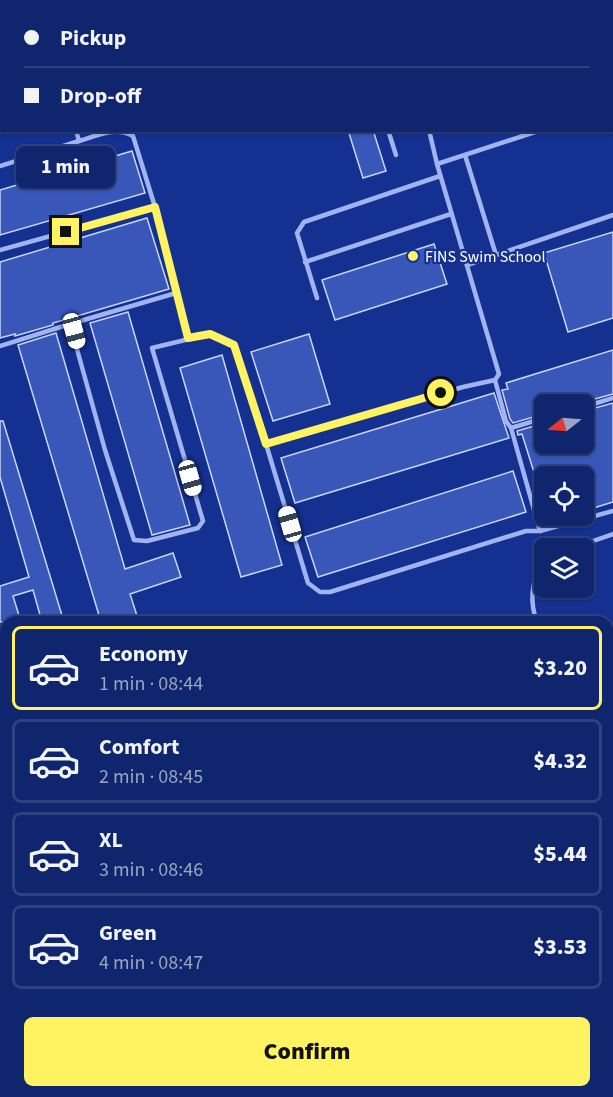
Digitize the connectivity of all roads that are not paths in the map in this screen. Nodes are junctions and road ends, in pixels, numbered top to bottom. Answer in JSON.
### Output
{"nodes":[{"id":1,"x":77,"y":132,"type":"edge"},
{"id":2,"x":389,"y":132,"type":"edge"},
{"id":3,"x":429,"y":132,"type":"edge"},
{"id":4,"x":535,"y":132,"type":"edge"},
{"id":5,"x":79,"y":141,"type":"junction"},
{"id":6,"x":396,"y":155,"type":"dead end"},
{"id":7,"x":465,"y":155,"type":"junction"},
{"id":8,"x":437,"y":164,"type":"junction"},
{"id":9,"x":0,"y":166,"type":"edge"},
{"id":10,"x":440,"y":176,"type":"junction"},
{"id":11,"x":155,"y":207,"type":"junction"},
{"id":12,"x":452,"y":214,"type":"junction"},
{"id":13,"x":613,"y":215,"type":"edge"},
{"id":14,"x":0,"y":250,"type":"edge"},
{"id":15,"x":496,"y":255,"type":"junction"},
{"id":16,"x":305,"y":262,"type":"junction"},
{"id":17,"x":467,"y":265,"type":"junction"},
{"id":18,"x":176,"y":293,"type":"junction"},
{"id":19,"x":316,"y":298,"type":"dead end"},
{"id":20,"x":70,"y":324,"type":"junction"},
{"id":21,"x":188,"y":338,"type":"junction"},
{"id":22,"x":0,"y":346,"type":"edge"},
{"id":23,"x":495,"y":380,"type":"junction"},
{"id":24,"x":613,"y":398,"type":"edge"},
{"id":25,"x":594,"y":404,"type":"edge"},
{"id":26,"x":534,"y":421,"type":"edge"},
{"id":27,"x":511,"y":428,"type":"junction"},
{"id":28,"x":266,"y":444,"type":"junction"},
{"id":29,"x":613,"y":511,"type":"edge"},
{"id":30,"x":540,"y":531,"type":"junction"},
{"id":31,"x":613,"y":534,"type":"edge"},
{"id":32,"x":594,"y":541,"type":"edge"},
{"id":33,"x":534,"y":586,"type":"edge"},
{"id":34,"x":534,"y":616,"type":"edge"}],
"edges":[{"from":1,"to":5,"type":"lane"},
{"from":2,"to":6,"type":"lane"},
{"from":3,"to":8,"type":"lane"},
{"from":4,"to":7,"type":"lane"},
{"from":5,"to":9,"type":"lane"},
{"from":5,"to":11,"type":"lane"},
{"from":7,"to":8,"type":"lane"},
{"from":7,"to":15,"type":"lane"},
{"from":8,"to":10,"type":"lane"},
{"from":10,"to":12,"type":"lane"},
{"from":10,"to":16,"type":"lane"},
{"from":11,"to":14,"type":"lane"},
{"from":11,"to":18,"type":"lane"},
{"from":12,"to":16,"type":"lane"},
{"from":12,"to":17,"type":"lane"},
{"from":13,"to":15,"type":"lane"},
{"from":15,"to":17,"type":"lane"},
{"from":16,"to":19,"type":"lane"},
{"from":17,"to":23,"type":"lane"},
{"from":18,"to":20,"type":"lane"},
{"from":18,"to":21,"type":"lane"},
{"from":20,"to":21,"type":"lane"},
{"from":20,"to":22,"type":"lane"},
{"from":21,"to":28,"type":"lane"},
{"from":23,"to":27,"type":"lane"},
{"from":23,"to":28,"type":"lane"},
{"from":24,"to":25,"type":"lane"},
{"from":26,"to":27,"type":"lane"},
{"from":27,"to":30,"type":"lane"},
{"from":28,"to":30,"type":"lane"},
{"from":29,"to":30,"type":"lane"},
{"from":31,"to":32,"type":"lane"},
{"from":33,"to":34,"type":"lane"}]}
